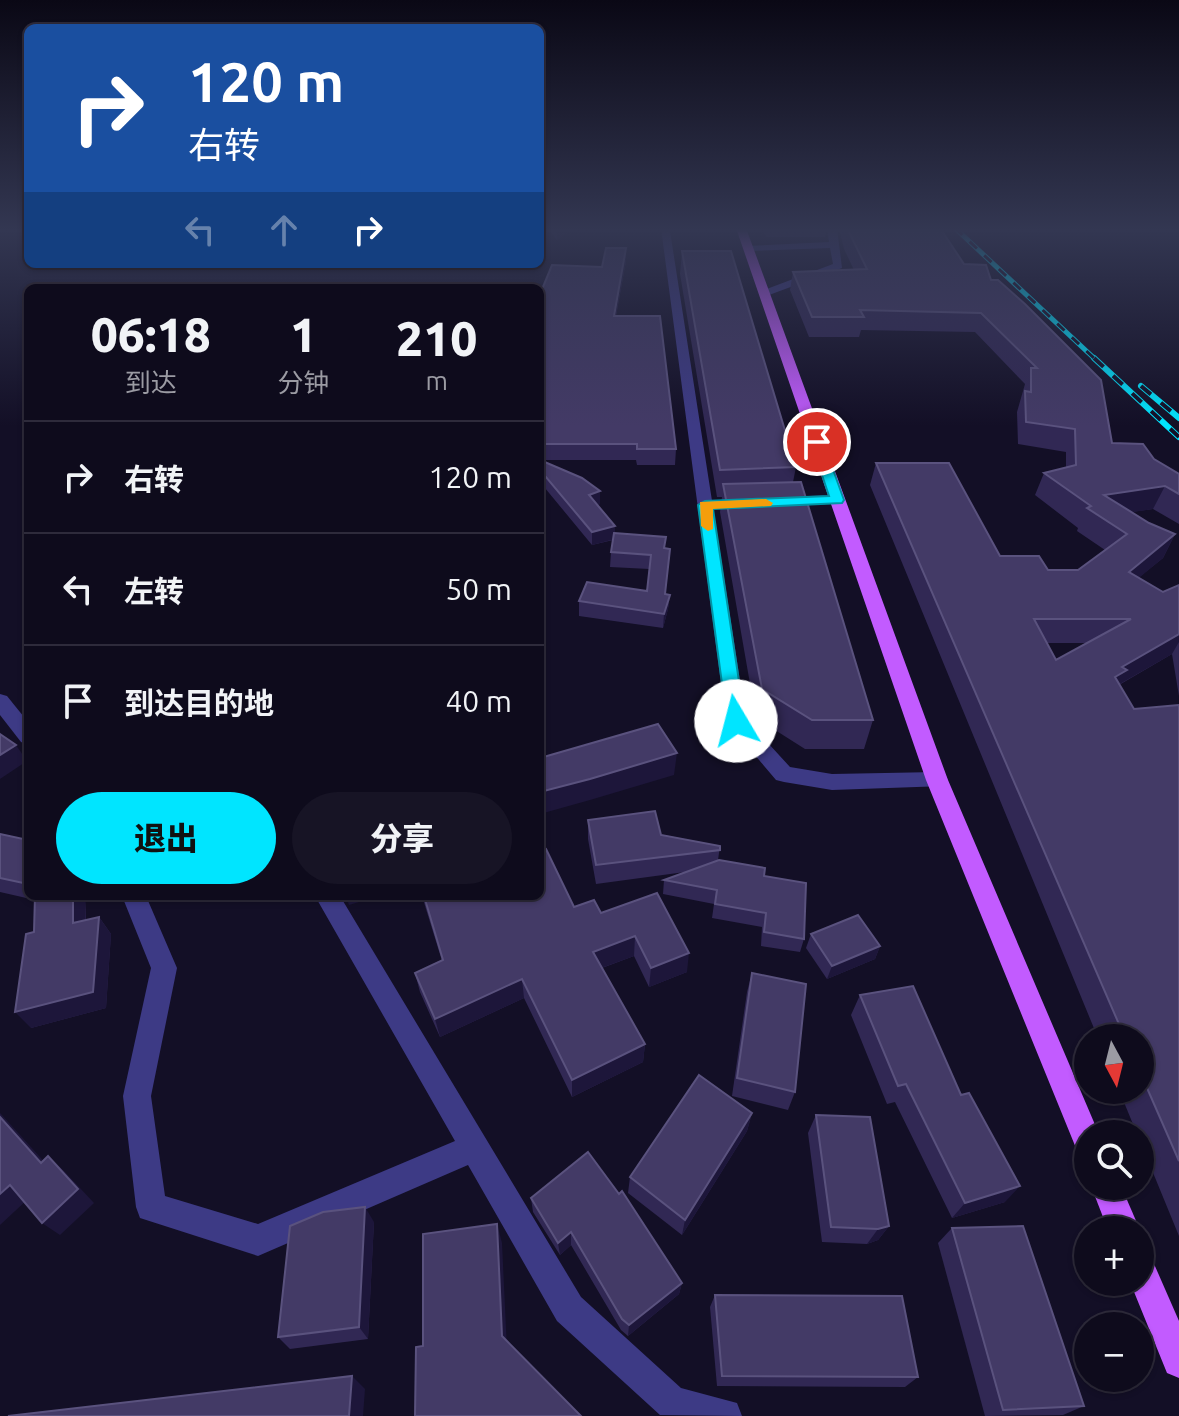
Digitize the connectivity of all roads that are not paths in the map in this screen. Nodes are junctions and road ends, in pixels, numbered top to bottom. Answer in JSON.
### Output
{"nodes":[{"id":1,"x":681,"y":294,"type":"edge"},
{"id":2,"x":765,"y":294,"type":"edge"},
{"id":3,"x":837,"y":500,"type":"junction"},
{"id":4,"x":764,"y":503,"type":"edge"},
{"id":5,"x":0,"y":701,"type":"edge"},
{"id":6,"x":24,"y":732,"type":"edge"},
{"id":7,"x":937,"y":780,"type":"junction"},
{"id":8,"x":136,"y":900,"type":"edge"},
{"id":9,"x":329,"y":900,"type":"edge"},
{"id":10,"x":1078,"y":1120,"type":"edge"},
{"id":11,"x":474,"y":1148,"type":"junction"},
{"id":12,"x":1152,"y":1296,"type":"edge"},
{"id":13,"x":1179,"y":1361,"type":"edge"},
{"id":14,"x":724,"y":1416,"type":"edge"}],
"edges":[{"from":1,"to":7,"type":"street"},
{"from":2,"to":3,"type":"main road"},
{"from":3,"to":4,"type":"street"},
{"from":3,"to":7,"type":"main road"},
{"from":5,"to":6,"type":"street"},
{"from":7,"to":10,"type":"main road"},
{"from":8,"to":11,"type":"street"},
{"from":9,"to":11,"type":"street"},
{"from":11,"to":14,"type":"street"},
{"from":12,"to":13,"type":"main road"}]}
